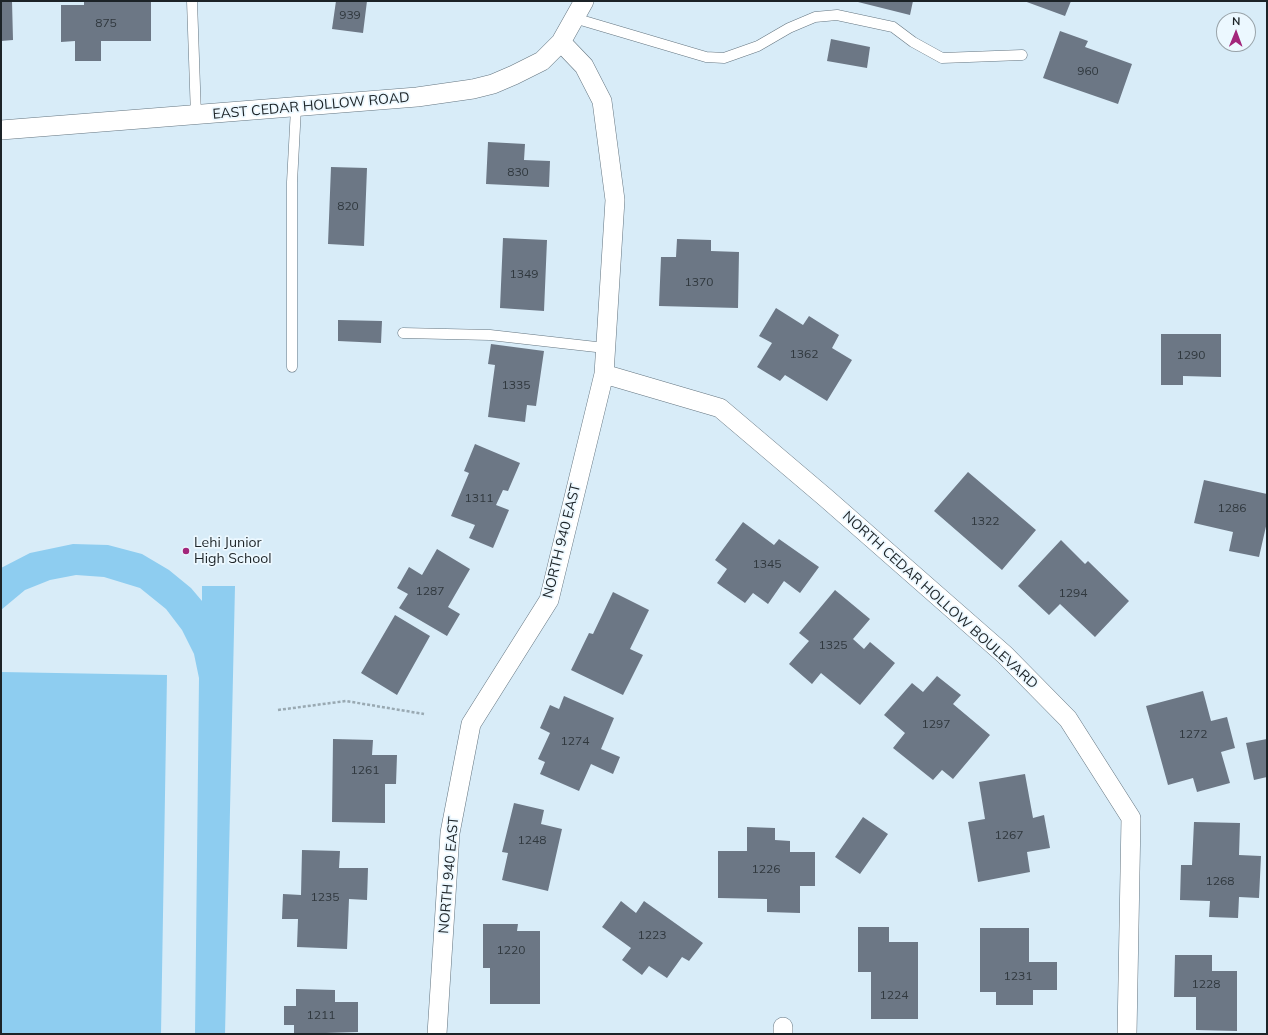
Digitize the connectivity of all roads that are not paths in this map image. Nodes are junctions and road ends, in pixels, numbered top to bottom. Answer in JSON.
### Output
{"nodes":[{"id":1,"x":192,"y":1,"type":"edge"},
{"id":2,"x":584,"y":1,"type":"edge"},
{"id":3,"x":574,"y":18,"type":"junction"},
{"id":4,"x":560,"y":42,"type":"junction"},
{"id":5,"x":1022,"y":55,"type":"dead end"},
{"id":6,"x":296,"y":108,"type":"junction"},
{"id":7,"x":196,"y":116,"type":"junction"},
{"id":8,"x":1,"y":130,"type":"edge"},
{"id":9,"x":403,"y":333,"type":"dead end"},
{"id":10,"x":605,"y":348,"type":"junction"},
{"id":11,"x":292,"y":367,"type":"dead end"},
{"id":12,"x":604,"y":374,"type":"junction"},
{"id":13,"x":437,"y":1034,"type":"edge"},
{"id":14,"x":1127,"y":1034,"type":"edge"}],
"edges":[{"from":1,"to":7,"type":"lane"},
{"from":2,"to":3,"type":"street","name":"EAST CEDAR HOLLOW ROAD"},
{"from":3,"to":4,"type":"street","name":"EAST CEDAR HOLLOW ROAD"},
{"from":3,"to":5,"type":"lane"},
{"from":4,"to":6,"type":"street","name":"EAST CEDAR HOLLOW ROAD"},
{"from":4,"to":10,"type":"street","name":"NORTH 940 EAST"},
{"from":6,"to":7,"type":"street","name":"EAST CEDAR HOLLOW ROAD"},
{"from":6,"to":11,"type":"lane"},
{"from":7,"to":8,"type":"street","name":"EAST CEDAR HOLLOW ROAD"},
{"from":9,"to":10,"type":"lane"},
{"from":10,"to":12,"type":"street","name":"NORTH 940 EAST"},
{"from":12,"to":13,"type":"street","name":"NORTH 940 EAST"},
{"from":12,"to":14,"type":"street","name":"NORTH CEDAR HOLLOW BOULEVARD"}]}
